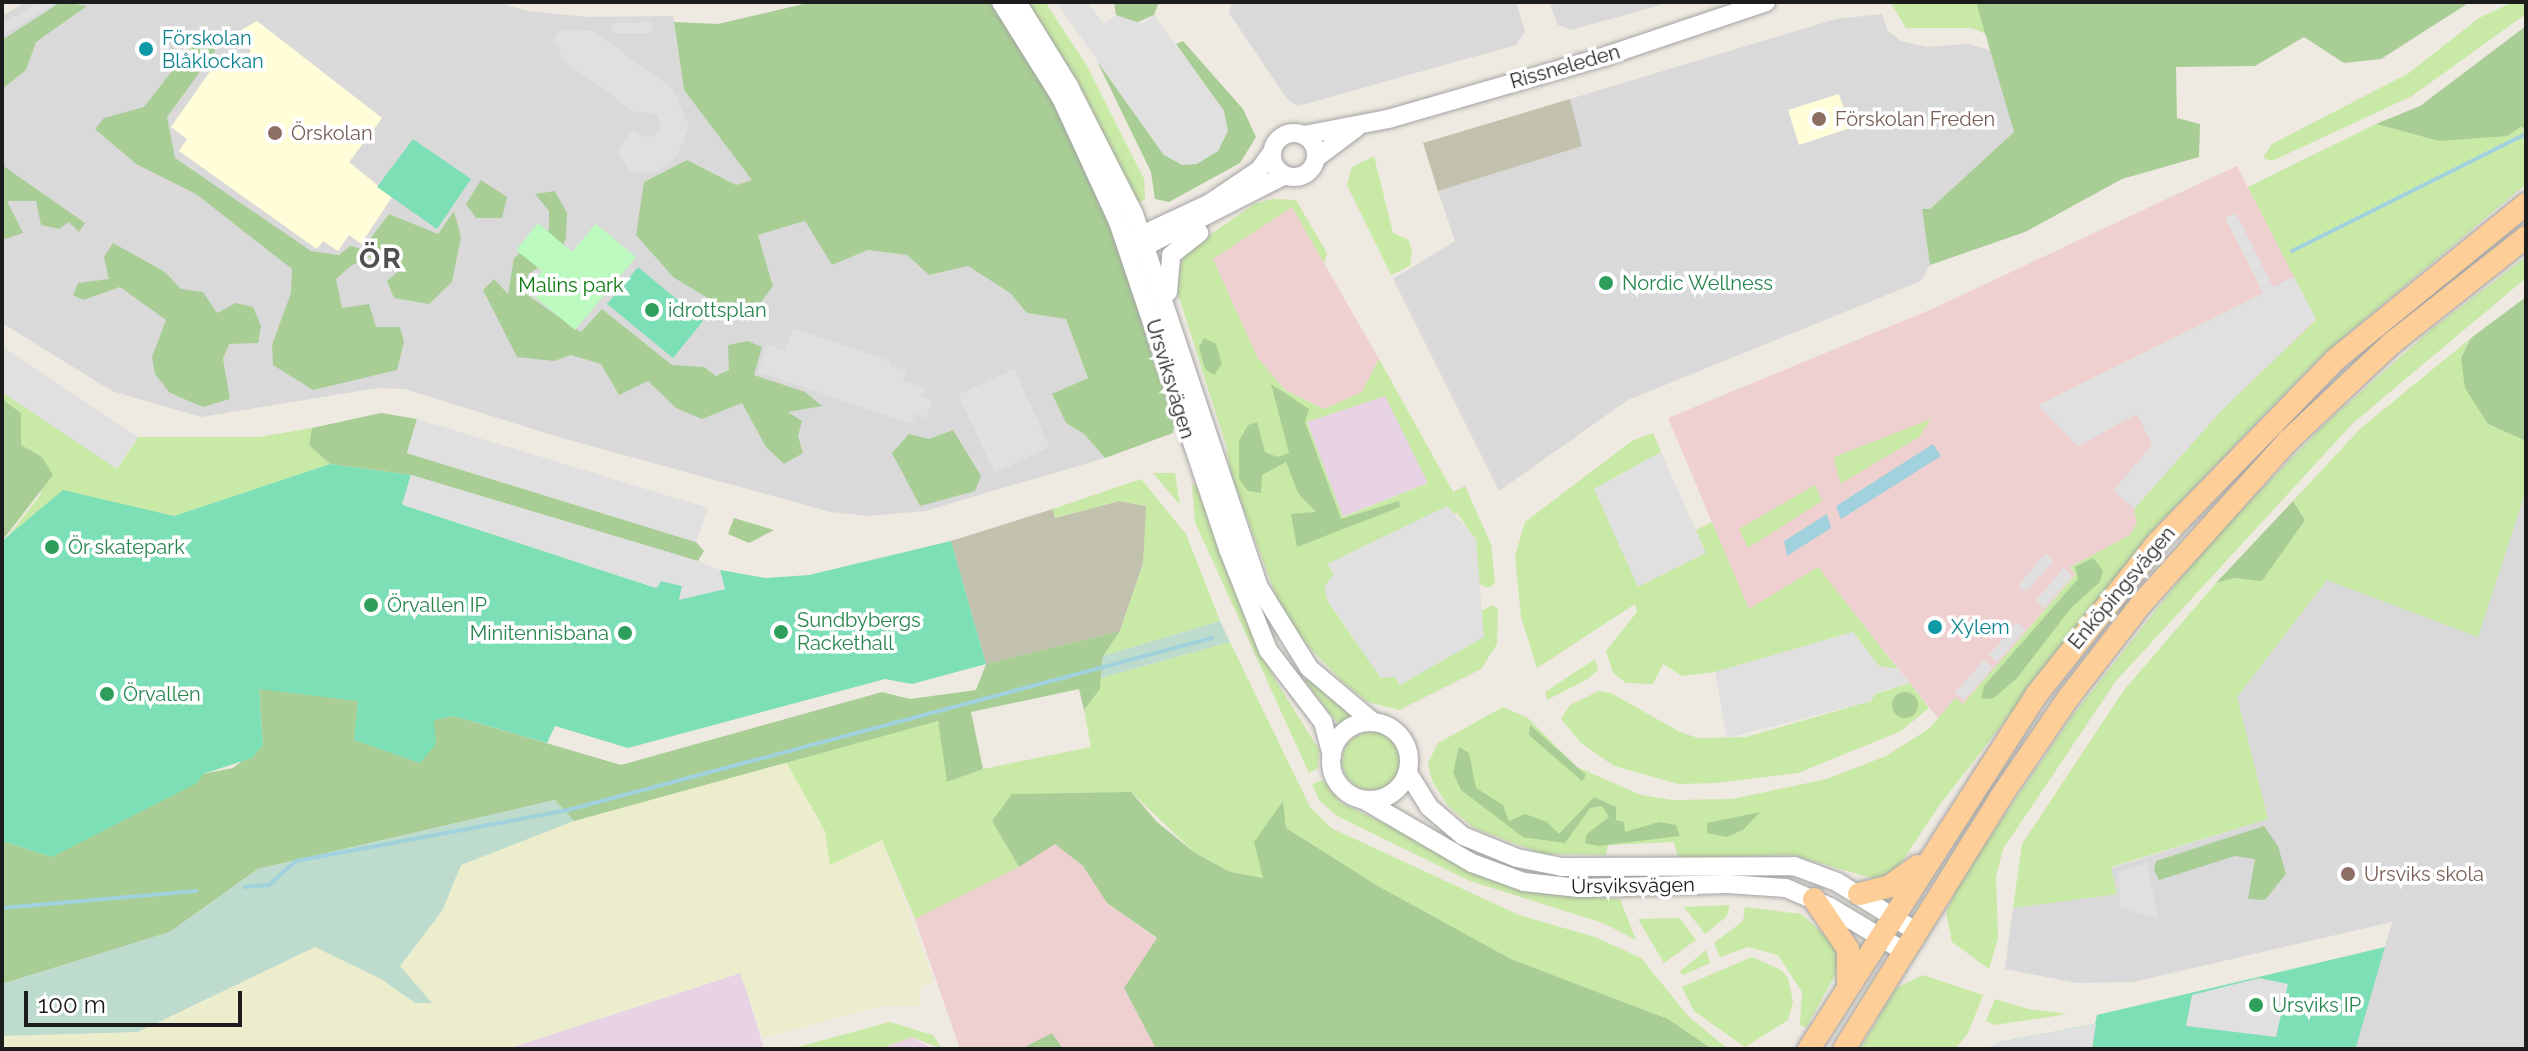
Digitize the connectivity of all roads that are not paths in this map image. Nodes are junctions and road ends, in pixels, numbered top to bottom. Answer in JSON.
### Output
{"nodes":[{"id":1,"x":1001,"y":2,"type":"edge"},
{"id":2,"x":1017,"y":2,"type":"edge"},
{"id":3,"x":1766,"y":2,"type":"edge"},
{"id":4,"x":1362,"y":125,"type":"junction"},
{"id":5,"x":1304,"y":135,"type":"junction"},
{"id":6,"x":1272,"y":152,"type":"junction"},
{"id":7,"x":1316,"y":158,"type":"junction"},
{"id":8,"x":1285,"y":175,"type":"junction"},
{"id":9,"x":2526,"y":204,"type":"edge"},
{"id":10,"x":1215,"y":214,"type":"junction"},
{"id":11,"x":2526,"y":237,"type":"edge"},
{"id":12,"x":1140,"y":245,"type":"junction"},
{"id":13,"x":1185,"y":361,"type":"junction"},
{"id":14,"x":1373,"y":722,"type":"junction"},
{"id":15,"x":1332,"y":756,"type":"junction"},
{"id":16,"x":1408,"y":773,"type":"junction"},
{"id":17,"x":1364,"y":800,"type":"junction"},
{"id":18,"x":1931,"y":855,"type":"junction"},
{"id":19,"x":1859,"y":894,"type":"junction"},
{"id":20,"x":1814,"y":899,"type":"junction"},
{"id":21,"x":1892,"y":916,"type":"junction"},
{"id":22,"x":1917,"y":932,"type":"junction"},
{"id":23,"x":1879,"y":937,"type":"junction"},
{"id":24,"x":1905,"y":952,"type":"junction"},
{"id":25,"x":1848,"y":987,"type":"junction"},
{"id":26,"x":1809,"y":1049,"type":"edge"},
{"id":27,"x":1844,"y":1049,"type":"edge"}],
"edges":[{"from":1,"to":12,"type":"street","name":"Ursviksvägen"},
{"from":2,"to":12,"type":"street","name":"Ursviksvägen"},
{"from":3,"to":4,"type":"street","name":"Rissneleden"},
{"from":4,"to":5,"type":"street","name":"Rissneleden"},
{"from":4,"to":7,"type":"street","name":"Rissneleden"},
{"from":5,"to":6,"type":"street"},
{"from":5,"to":7,"type":"street"},
{"from":6,"to":8,"type":"street"},
{"from":6,"to":12,"type":"street"},
{"from":7,"to":8,"type":"street"},
{"from":8,"to":10,"type":"street"},
{"from":9,"to":18,"type":"main road","name":"Enköpingsvägen"},
{"from":10,"to":12,"type":"street"},
{"from":10,"to":13,"type":"street"},
{"from":11,"to":22,"type":"main road","name":"Enköpingsvägen"},
{"from":12,"to":13,"type":"street","name":"Ursviksvägen"},
{"from":12,"to":15,"type":"street","name":"Ursviksvägen"},
{"from":13,"to":14,"type":"street","name":"Ursviksvägen"},
{"from":14,"to":15,"type":"street"},
{"from":14,"to":16,"type":"street"},
{"from":15,"to":17,"type":"street"},
{"from":16,"to":17,"type":"street"},
{"from":16,"to":19,"type":"street","name":"Ursviksvägen"},
{"from":17,"to":20,"type":"street","name":"Ursviksvägen"},
{"from":18,"to":19,"type":"main road"},
{"from":18,"to":21,"type":"main road","name":"Enköpingsvägen"},
{"from":19,"to":21,"type":"street","name":"Ursviksvägen"},
{"from":20,"to":23,"type":"street","name":"Ursviksvägen"},
{"from":20,"to":25,"type":"main road"},
{"from":21,"to":22,"type":"street","name":"Ursviksvägen"},
{"from":21,"to":23,"type":"main road","name":"Enköpingsvägen"},
{"from":22,"to":24,"type":"main road","name":"Enköpingsvägen"},
{"from":23,"to":24,"type":"street","name":"Ursviksvägen"},
{"from":23,"to":25,"type":"main road","name":"Enköpingsvägen"},
{"from":24,"to":27,"type":"main road","name":"Enköpingsvägen"},
{"from":25,"to":26,"type":"main road","name":"Enköpingsvägen"}]}
